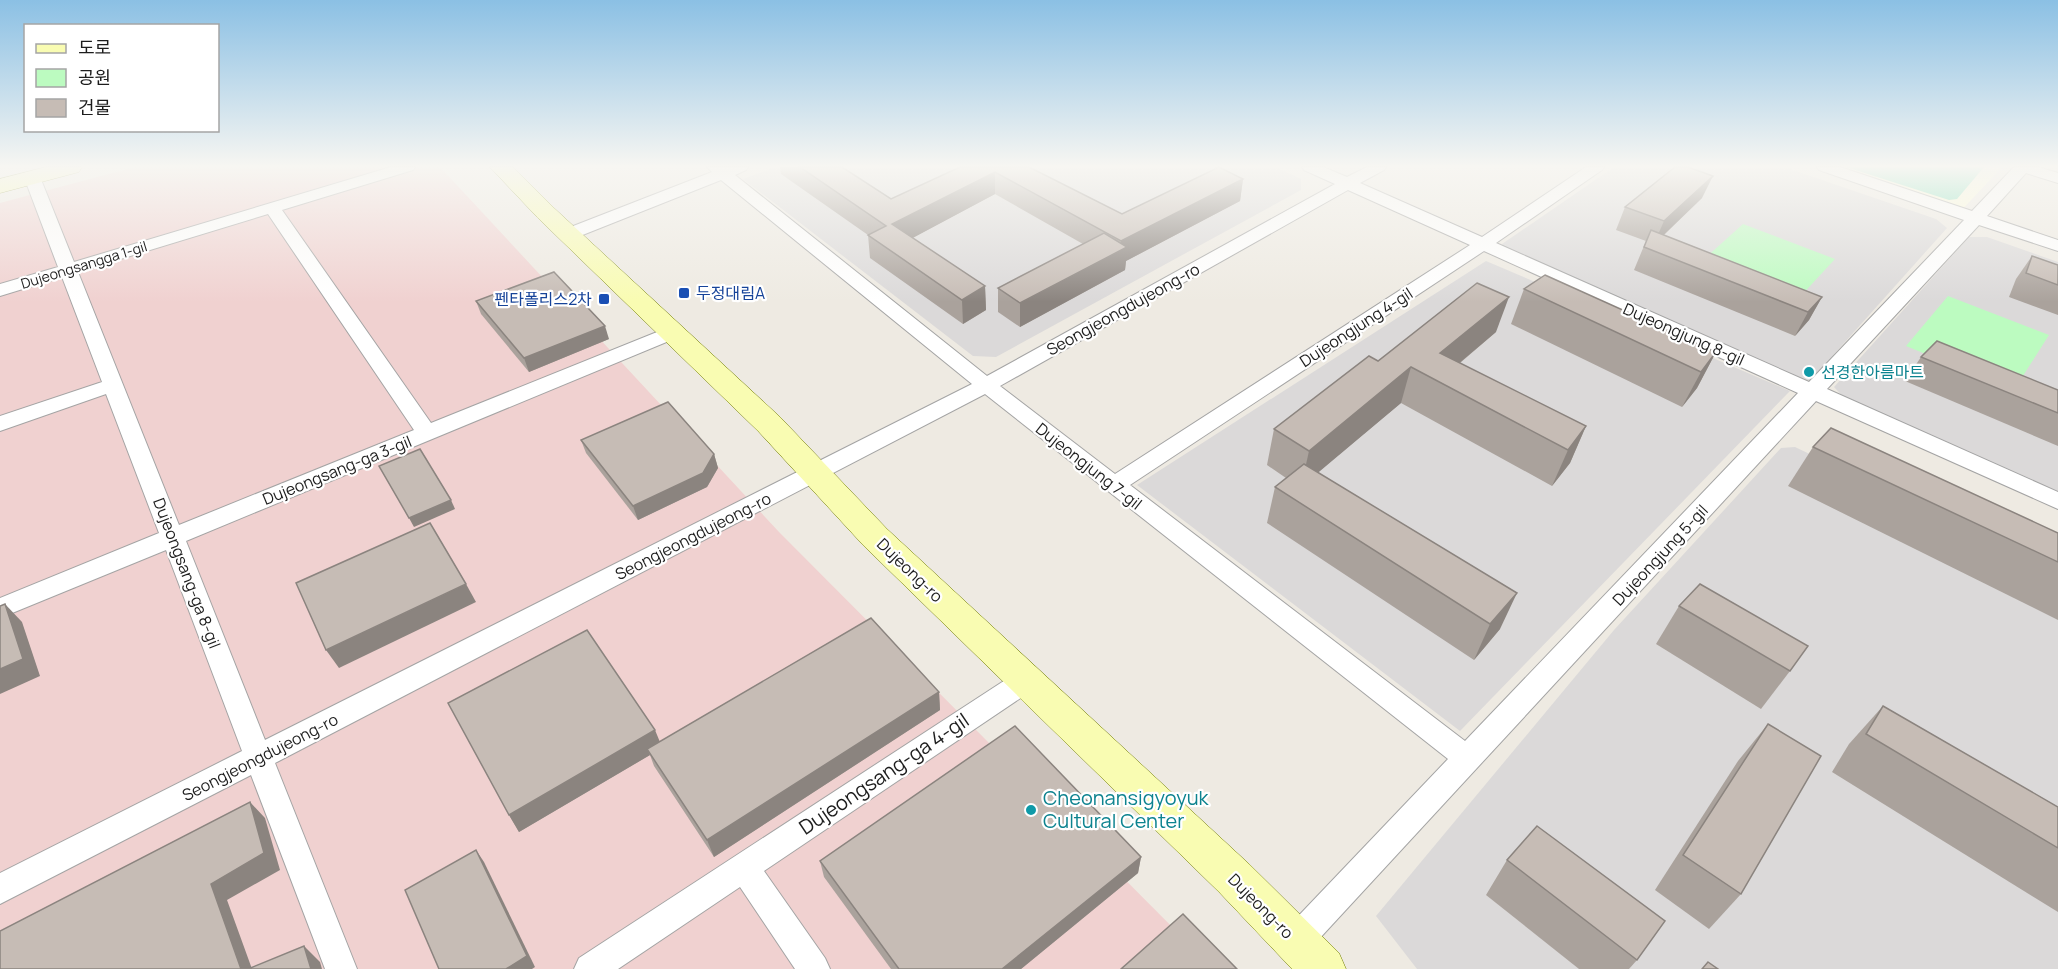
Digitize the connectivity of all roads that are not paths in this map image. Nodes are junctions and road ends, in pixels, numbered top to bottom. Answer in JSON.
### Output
{"nodes":[{"id":1,"x":40,"y":212,"type":"edge"},
{"id":2,"x":258,"y":212,"type":"edge"},
{"id":3,"x":275,"y":212,"type":"edge"},
{"id":4,"x":547,"y":212,"type":"edge"},
{"id":5,"x":622,"y":212,"type":"edge"},
{"id":6,"x":778,"y":212,"type":"edge"},
{"id":7,"x":1296,"y":212,"type":"edge"},
{"id":8,"x":1413,"y":212,"type":"edge"},
{"id":9,"x":1530,"y":212,"type":"edge"},
{"id":10,"x":1959,"y":212,"type":"edge"},
{"id":11,"x":1981,"y":212,"type":"edge"},
{"id":12,"x":1976,"y":218,"type":"junction"},
{"id":13,"x":569,"y":234,"type":"junction"},
{"id":14,"x":1483,"y":244,"type":"junction"},
{"id":15,"x":2058,"y":246,"type":"edge"},
{"id":16,"x":68,"y":270,"type":"junction"},
{"id":17,"x":0,"y":291,"type":"edge"},
{"id":18,"x":674,"y":332,"type":"junction"},
{"id":19,"x":113,"y":385,"type":"junction"},
{"id":20,"x":986,"y":385,"type":"junction"},
{"id":21,"x":1813,"y":392,"type":"junction"},
{"id":22,"x":0,"y":424,"type":"edge"},
{"id":23,"x":427,"y":433,"type":"junction"},
{"id":24,"x":816,"y":473,"type":"junction"},
{"id":25,"x":1114,"y":485,"type":"junction"},
{"id":26,"x":2058,"y":501,"type":"edge"},
{"id":27,"x":172,"y":537,"type":"junction"},
{"id":28,"x":0,"y":608,"type":"edge"},
{"id":29,"x":1024,"y":681,"type":"junction"},
{"id":30,"x":258,"y":757,"type":"junction"},
{"id":31,"x":1468,"y":759,"type":"junction"},
{"id":32,"x":744,"y":867,"type":"junction"},
{"id":33,"x":0,"y":889,"type":"edge"},
{"id":34,"x":1296,"y":941,"type":"junction"},
{"id":35,"x":341,"y":969,"type":"edge"},
{"id":36,"x":590,"y":969,"type":"edge"},
{"id":37,"x":814,"y":969,"type":"edge"},
{"id":38,"x":1323,"y":969,"type":"edge"}],
"edges":[{"from":1,"to":16,"type":"street","name":"Dujeongsang-ga 8-gil"},
{"from":2,"to":16,"type":"street","name":"Dujeongsangga 1-gil"},
{"from":3,"to":23,"type":"street"},
{"from":4,"to":13,"type":"street","name":"Dujeong-ro"},
{"from":5,"to":13,"type":"street"},
{"from":6,"to":20,"type":"street","name":"Dujeongjung 7-gil"},
{"from":7,"to":20,"type":"street","name":"Seongjeongdujeong-ro"},
{"from":8,"to":14,"type":"street","name":"Dujeongjung 8-gil"},
{"from":9,"to":14,"type":"street","name":"Dujeongjung 4-gil"},
{"from":10,"to":12,"type":"street"},
{"from":11,"to":12,"type":"street","name":"Dujeongjung 5-gil"},
{"from":12,"to":15,"type":"street"},
{"from":12,"to":21,"type":"street","name":"Dujeongjung 5-gil"},
{"from":13,"to":18,"type":"street","name":"Dujeong-ro"},
{"from":14,"to":21,"type":"street","name":"Dujeongjung 8-gil"},
{"from":14,"to":25,"type":"street","name":"Dujeongjung 4-gil"},
{"from":16,"to":17,"type":"street","name":"Dujeongsangga 1-gil"},
{"from":16,"to":19,"type":"street","name":"Dujeongsang-ga 8-gil"},
{"from":18,"to":23,"type":"street","name":"Dujeongsang-ga 3-gil"},
{"from":18,"to":24,"type":"street","name":"Dujeong-ro"},
{"from":19,"to":22,"type":"street"},
{"from":19,"to":27,"type":"street","name":"Dujeongsang-ga 8-gil"},
{"from":20,"to":24,"type":"street","name":"Seongjeongdujeong-ro"},
{"from":20,"to":25,"type":"street","name":"Dujeongjung 7-gil"},
{"from":21,"to":26,"type":"street","name":"Dujeongjung 8-gil"},
{"from":21,"to":31,"type":"street","name":"Dujeongjung 5-gil"},
{"from":23,"to":27,"type":"street","name":"Dujeongsang-ga 3-gil"},
{"from":24,"to":29,"type":"street","name":"Dujeong-ro"},
{"from":24,"to":30,"type":"street","name":"Seongjeongdujeong-ro"},
{"from":25,"to":31,"type":"street","name":"Dujeongjung 7-gil"},
{"from":27,"to":28,"type":"street","name":"Dujeongsang-ga 3-gil"},
{"from":27,"to":30,"type":"street","name":"Dujeongsang-ga 8-gil"},
{"from":29,"to":32,"type":"street","name":"Dujeongsang-ga 4-gil"},
{"from":29,"to":34,"type":"street","name":"Dujeong-ro"},
{"from":30,"to":33,"type":"street","name":"Seongjeongdujeong-ro"},
{"from":30,"to":35,"type":"street","name":"Dujeongsang-ga 8-gil"},
{"from":31,"to":34,"type":"street","name":"Dujeongjung 5-gil"},
{"from":32,"to":36,"type":"street","name":"Dujeongsang-ga 4-gil"},
{"from":32,"to":37,"type":"street"},
{"from":34,"to":38,"type":"street","name":"Dujeong-ro"}]}
